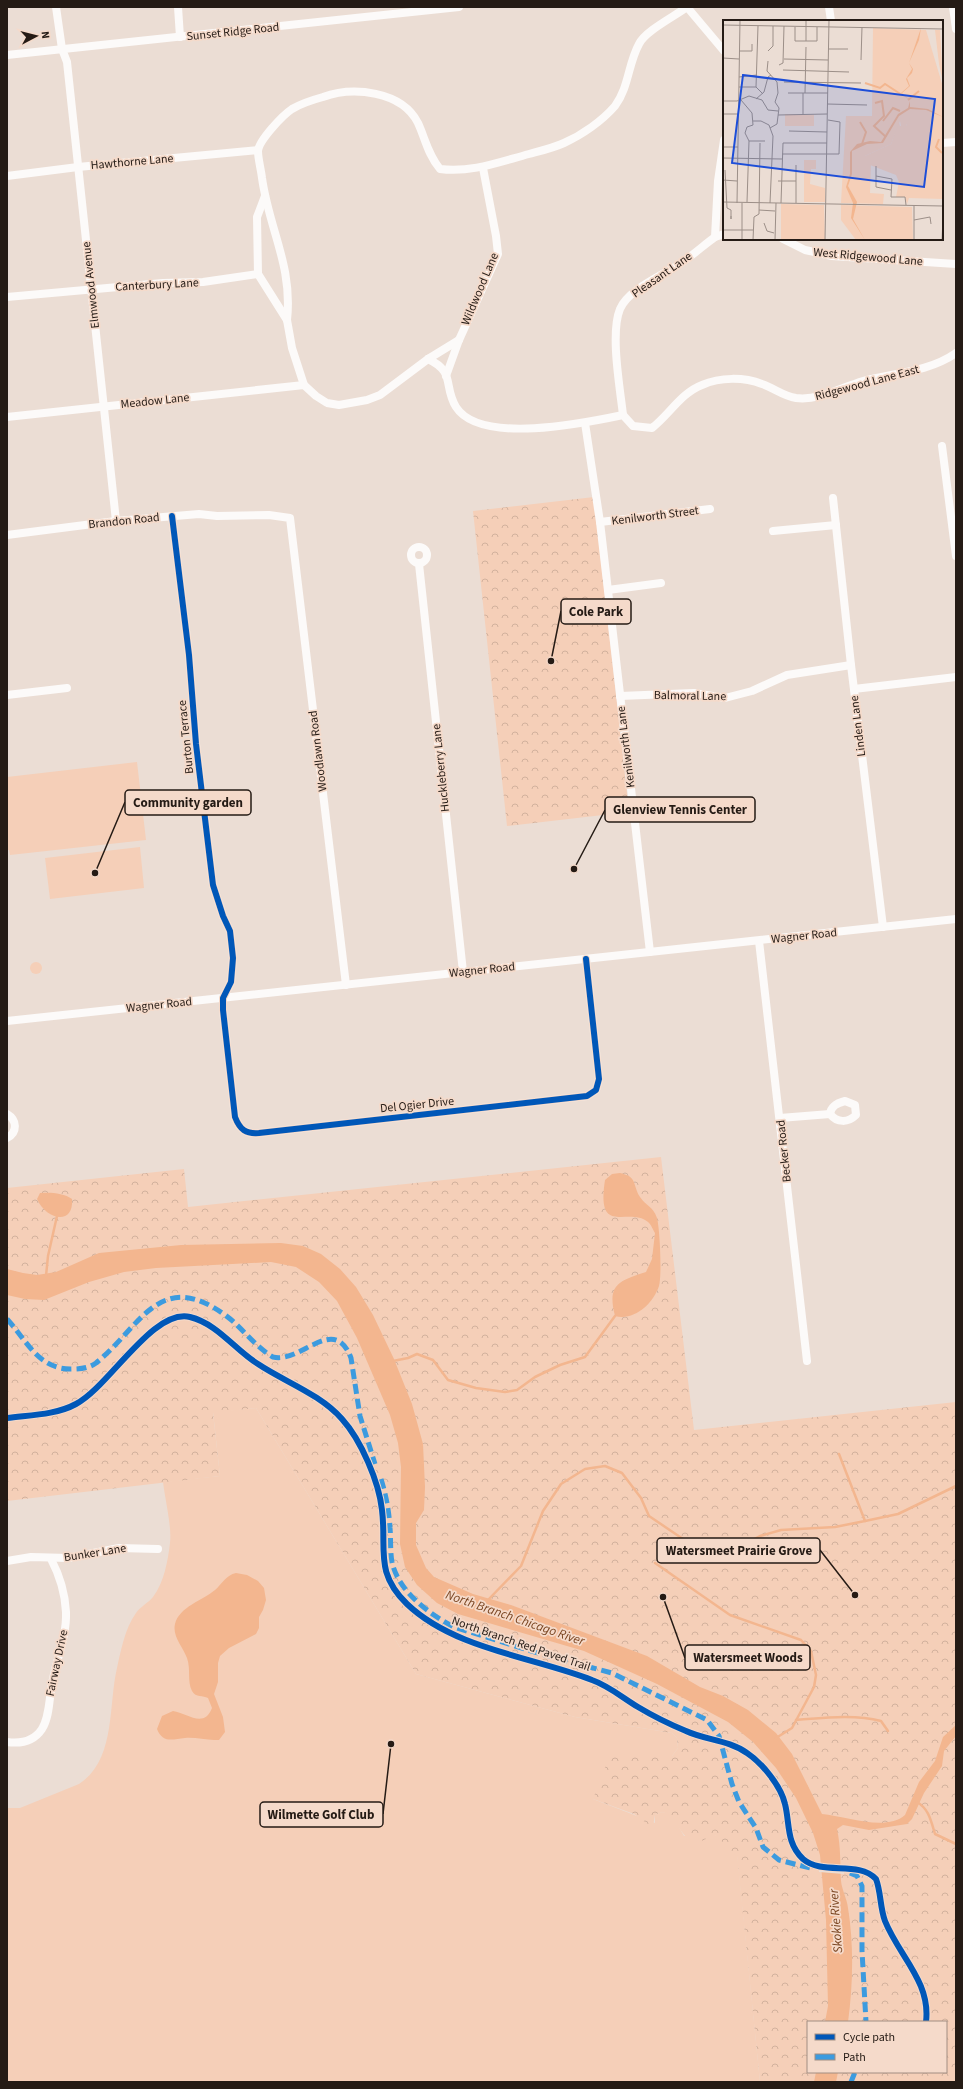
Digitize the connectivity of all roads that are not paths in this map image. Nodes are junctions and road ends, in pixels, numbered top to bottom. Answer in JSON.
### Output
{"nodes":[{"id":1,"x":56,"y":7,"type":"edge"},
{"id":2,"x":178,"y":7,"type":"edge"},
{"id":3,"x":459,"y":7,"type":"edge"},
{"id":4,"x":687,"y":7,"type":"edge"},
{"id":5,"x":829,"y":7,"type":"edge"},
{"id":6,"x":953,"y":7,"type":"edge"},
{"id":7,"x":831,"y":20,"type":"edge"},
{"id":8,"x":956,"y":29,"type":"edge"},
{"id":9,"x":180,"y":37,"type":"junction"},
{"id":10,"x":62,"y":49,"type":"junction"},
{"id":11,"x":723,"y":50,"type":"edge"},
{"id":12,"x":7,"y":55,"type":"edge"},
{"id":13,"x":956,"y":142,"type":"edge"},
{"id":14,"x":943,"y":143,"type":"edge"},
{"id":15,"x":258,"y":150,"type":"junction"},
{"id":16,"x":723,"y":154,"type":"edge"},
{"id":17,"x":78,"y":167,"type":"junction"},
{"id":18,"x":483,"y":168,"type":"junction"},
{"id":19,"x":722,"y":169,"type":"edge"},
{"id":20,"x":7,"y":176,"type":"edge"},
{"id":21,"x":265,"y":196,"type":"junction"},
{"id":22,"x":723,"y":234,"type":"edge"},
{"id":23,"x":715,"y":237,"type":"junction"},
{"id":24,"x":785,"y":240,"type":"edge"},
{"id":25,"x":956,"y":264,"type":"edge"},
{"id":26,"x":258,"y":274,"type":"junction"},
{"id":27,"x":91,"y":289,"type":"junction"},
{"id":28,"x":7,"y":297,"type":"edge"},
{"id":29,"x":287,"y":320,"type":"junction"},
{"id":30,"x":459,"y":340,"type":"junction"},
{"id":31,"x":956,"y":353,"type":"edge"},
{"id":32,"x":428,"y":359,"type":"junction"},
{"id":33,"x":446,"y":376,"type":"junction"},
{"id":34,"x":304,"y":385,"type":"junction"},
{"id":35,"x":105,"y":407,"type":"junction"},
{"id":36,"x":622,"y":415,"type":"junction"},
{"id":37,"x":7,"y":417,"type":"edge"},
{"id":38,"x":584,"y":423,"type":"junction"},
{"id":39,"x":942,"y":446,"type":"dead end"},
{"id":40,"x":833,"y":498,"type":"dead end"},
{"id":41,"x":710,"y":509,"type":"dead end"},
{"id":42,"x":172,"y":516,"type":"junction"},
{"id":43,"x":290,"y":518,"type":"joint"},
{"id":44,"x":116,"y":521,"type":"junction"},
{"id":45,"x":600,"y":522,"type":"junction"},
{"id":46,"x":836,"y":525,"type":"junction"},
{"id":47,"x":773,"y":531,"type":"dead end"},
{"id":48,"x":7,"y":535,"type":"edge"},
{"id":49,"x":956,"y":556,"type":"edge"},
{"id":50,"x":419,"y":564,"type":"dead end"},
{"id":51,"x":661,"y":583,"type":"dead end"},
{"id":52,"x":608,"y":590,"type":"junction"},
{"id":53,"x":851,"y":665,"type":"junction"},
{"id":54,"x":956,"y":677,"type":"edge"},
{"id":55,"x":67,"y":688,"type":"dead end"},
{"id":56,"x":854,"y":690,"type":"junction"},
{"id":57,"x":7,"y":695,"type":"edge"},
{"id":58,"x":620,"y":696,"type":"junction"},
{"id":59,"x":956,"y":920,"type":"edge"},
{"id":60,"x":883,"y":927,"type":"junction"},
{"id":61,"x":760,"y":940,"type":"junction"},
{"id":62,"x":650,"y":952,"type":"junction"},
{"id":63,"x":586,"y":959,"type":"junction"},
{"id":64,"x":463,"y":972,"type":"junction"},
{"id":65,"x":346,"y":985,"type":"junction"},
{"id":66,"x":223,"y":998,"type":"junction"},
{"id":67,"x":7,"y":1021,"type":"edge"},
{"id":68,"x":7,"y":1114,"type":"edge"},
{"id":69,"x":830,"y":1114,"type":"dead end"},
{"id":70,"x":780,"y":1118,"type":"junction"},
{"id":71,"x":7,"y":1138,"type":"edge"},
{"id":72,"x":807,"y":1361,"type":"dead end"},
{"id":73,"x":158,"y":1549,"type":"dead end"},
{"id":74,"x":51,"y":1559,"type":"junction"},
{"id":75,"x":7,"y":1561,"type":"edge"},
{"id":76,"x":7,"y":1742,"type":"edge"}],
"edges":[{"from":1,"to":10,"type":"street","name":"Elmwood Avenue"},
{"from":2,"to":9,"type":"street"},
{"from":3,"to":9,"type":"street","name":"Sunset Ridge Road"},
{"from":4,"to":11,"type":"street"},
{"from":4,"to":18,"type":"street"},
{"from":5,"to":7,"type":"street"},
{"from":6,"to":8,"type":"street"},
{"from":9,"to":10,"type":"street","name":"Sunset Ridge Road"},
{"from":10,"to":12,"type":"street","name":"Sunset Ridge Road"},
{"from":10,"to":17,"type":"street","name":"Elmwood Avenue"},
{"from":13,"to":14,"type":"street"},
{"from":15,"to":17,"type":"street","name":"Hawthorne Lane"},
{"from":15,"to":18,"type":"street"},
{"from":15,"to":21,"type":"street"},
{"from":16,"to":19,"type":"street"},
{"from":17,"to":20,"type":"street","name":"Hawthorne Lane"},
{"from":17,"to":27,"type":"street","name":"Elmwood Avenue"},
{"from":18,"to":30,"type":"street","name":"Wildwood Lane"},
{"from":19,"to":23,"type":"street"},
{"from":21,"to":26,"type":"street"},
{"from":21,"to":29,"type":"street"},
{"from":22,"to":23,"type":"street"},
{"from":23,"to":36,"type":"street","name":"Pleasant Lane"},
{"from":24,"to":25,"type":"street","name":"West Ridgewood Lane"},
{"from":26,"to":27,"type":"street","name":"Canterbury Lane"},
{"from":26,"to":29,"type":"street"},
{"from":27,"to":28,"type":"street","name":"Canterbury Lane"},
{"from":27,"to":35,"type":"street","name":"Elmwood Avenue"},
{"from":29,"to":34,"type":"street"},
{"from":30,"to":32,"type":"street"},
{"from":30,"to":33,"type":"street"},
{"from":31,"to":36,"type":"street","name":"Ridgewood Lane East"},
{"from":32,"to":33,"type":"street"},
{"from":32,"to":34,"type":"street"},
{"from":33,"to":38,"type":"street"},
{"from":34,"to":35,"type":"street","name":"Meadow Lane"},
{"from":35,"to":37,"type":"street","name":"Meadow Lane"},
{"from":35,"to":44,"type":"street","name":"Elmwood Avenue"},
{"from":36,"to":38,"type":"street"},
{"from":38,"to":45,"type":"street","name":"Kenilworth Lane"},
{"from":39,"to":49,"type":"street"},
{"from":40,"to":46,"type":"street","name":"Linden Lane"},
{"from":41,"to":45,"type":"street","name":"Kenilworth Street"},
{"from":42,"to":43,"type":"street","name":"Brandon Road"},
{"from":42,"to":44,"type":"street","name":"Brandon Road"},
{"from":42,"to":66,"type":"street","name":"Burton Terrace"},
{"from":43,"to":65,"type":"street","name":"Woodlawn Road"},
{"from":44,"to":48,"type":"street","name":"Brandon Road"},
{"from":45,"to":52,"type":"street","name":"Kenilworth Lane"},
{"from":46,"to":47,"type":"street"},
{"from":46,"to":53,"type":"street","name":"Linden Lane"},
{"from":50,"to":64,"type":"street","name":"Huckleberry Lane"},
{"from":51,"to":52,"type":"street"},
{"from":52,"to":58,"type":"street","name":"Kenilworth Lane"},
{"from":53,"to":56,"type":"street","name":"Linden Lane"},
{"from":53,"to":58,"type":"street","name":"Balmoral Lane"},
{"from":54,"to":56,"type":"street"},
{"from":55,"to":57,"type":"street"},
{"from":56,"to":60,"type":"street","name":"Linden Lane"},
{"from":58,"to":62,"type":"street","name":"Kenilworth Lane"},
{"from":59,"to":60,"type":"street","name":"Wagner Road"},
{"from":60,"to":61,"type":"street","name":"Wagner Road"},
{"from":61,"to":62,"type":"street","name":"Wagner Road"},
{"from":61,"to":70,"type":"street","name":"Becker Road"},
{"from":62,"to":63,"type":"street","name":"Wagner Road"},
{"from":63,"to":64,"type":"street","name":"Wagner Road"},
{"from":63,"to":66,"type":"street","name":"Del Ogier Drive"},
{"from":64,"to":65,"type":"street","name":"Wagner Road"},
{"from":65,"to":66,"type":"street","name":"Wagner Road"},
{"from":66,"to":67,"type":"street","name":"Wagner Road"},
{"from":68,"to":71,"type":"street"},
{"from":69,"to":70,"type":"street"},
{"from":70,"to":72,"type":"street","name":"Becker Road"},
{"from":73,"to":74,"type":"street","name":"Bunker Lane"},
{"from":74,"to":75,"type":"street","name":"Bunker Lane"},
{"from":74,"to":76,"type":"street","name":"Fairway Drive"}]}
